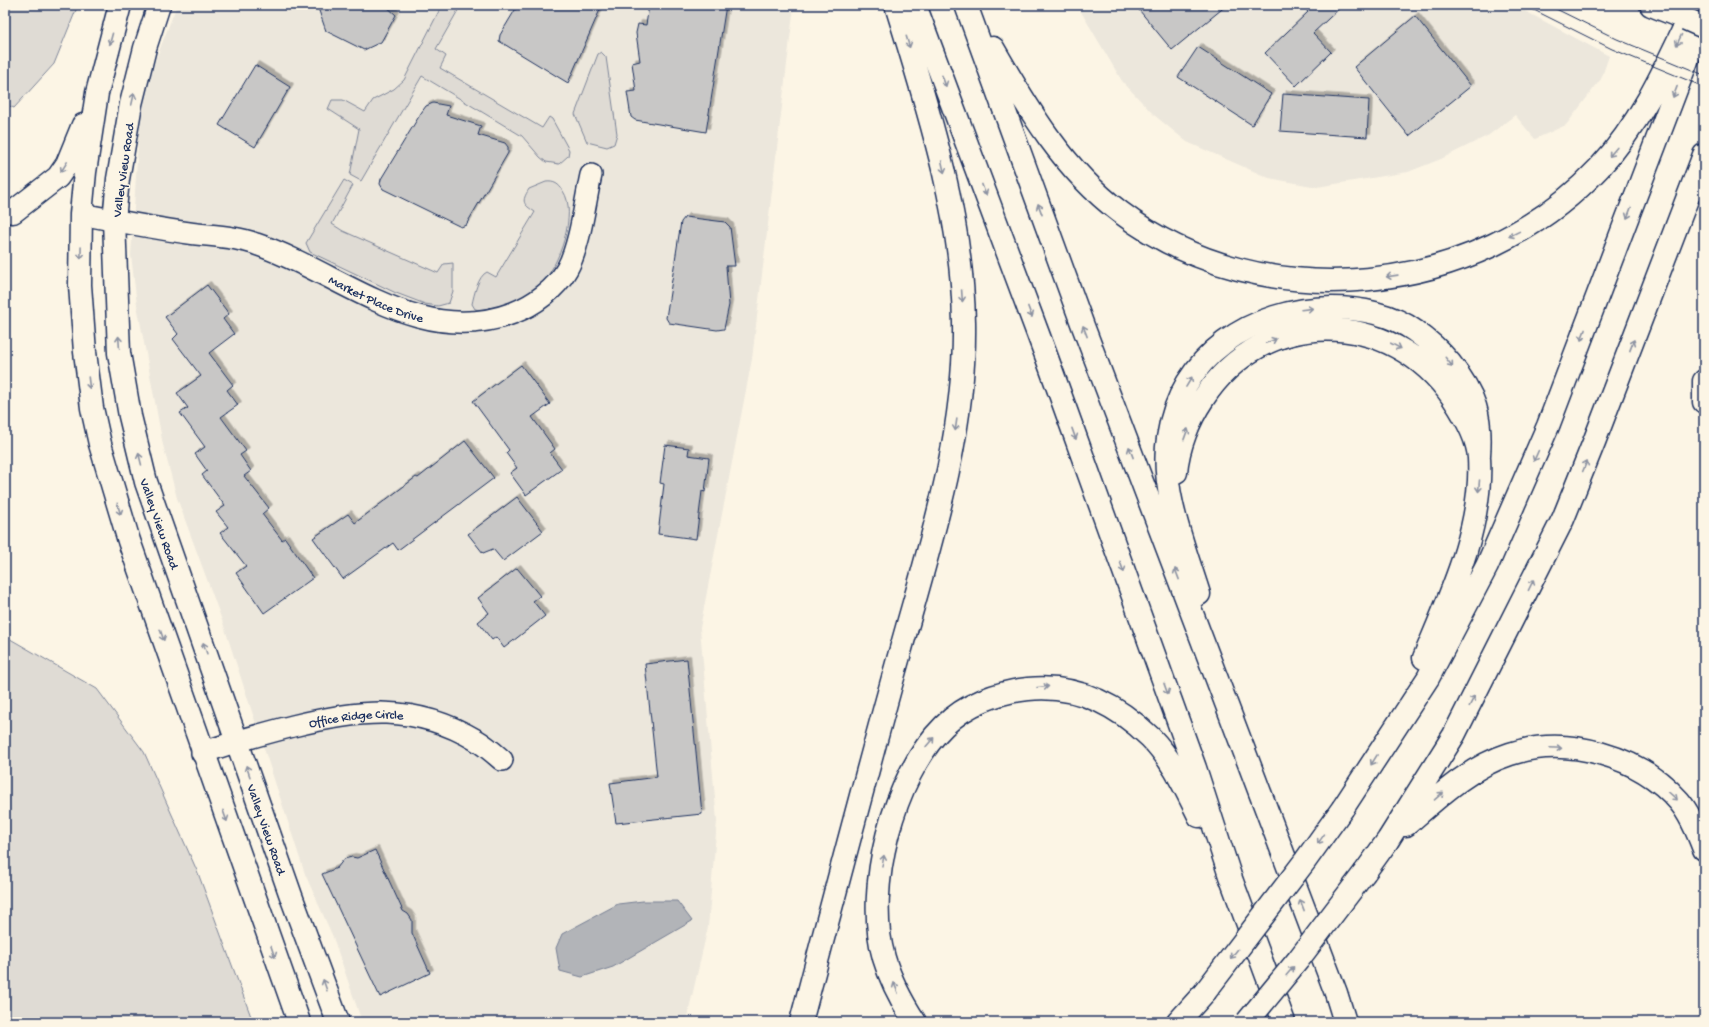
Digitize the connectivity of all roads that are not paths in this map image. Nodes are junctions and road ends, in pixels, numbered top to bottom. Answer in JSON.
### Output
{"nodes":[{"id":1,"x":120,"y":5,"type":"edge"},
{"id":2,"x":159,"y":5,"type":"edge"},
{"id":3,"x":896,"y":5,"type":"edge"},
{"id":4,"x":916,"y":5,"type":"edge"},
{"id":5,"x":966,"y":5,"type":"edge"},
{"id":6,"x":974,"y":5,"type":"edge"},
{"id":7,"x":1696,"y":5,"type":"edge"},
{"id":8,"x":1658,"y":8,"type":"edge"},
{"id":9,"x":1704,"y":16,"type":"edge"},
{"id":10,"x":1704,"y":27,"type":"edge"},
{"id":11,"x":97,"y":93,"type":"junction"},
{"id":12,"x":1704,"y":155,"type":"edge"},
{"id":13,"x":591,"y":175,"type":"dead end"},
{"id":14,"x":13,"y":212,"type":"dead end"},
{"id":15,"x":81,"y":214,"type":"junction"},
{"id":16,"x":114,"y":220,"type":"junction"},
{"id":17,"x":1704,"y":381,"type":"edge"},
{"id":18,"x":1704,"y":402,"type":"edge"},
{"id":19,"x":1395,"y":727,"type":"junction"},
{"id":20,"x":237,"y":741,"type":"junction"},
{"id":21,"x":202,"y":753,"type":"junction"},
{"id":22,"x":502,"y":760,"type":"dead end"},
{"id":23,"x":1265,"y":807,"type":"junction"},
{"id":24,"x":1388,"y":840,"type":"junction"},
{"id":25,"x":1704,"y":849,"type":"edge"},
{"id":26,"x":1230,"y":876,"type":"junction"},
{"id":27,"x":1336,"y":993,"type":"junction"},
{"id":28,"x":299,"y":1022,"type":"edge"},
{"id":29,"x":338,"y":1022,"type":"edge"},
{"id":30,"x":801,"y":1022,"type":"edge"},
{"id":31,"x":915,"y":1022,"type":"edge"},
{"id":32,"x":1178,"y":1022,"type":"edge"},
{"id":33,"x":1247,"y":1022,"type":"edge"},
{"id":34,"x":1284,"y":1022,"type":"edge"},
{"id":35,"x":1344,"y":1022,"type":"edge"},
{"id":36,"x":1354,"y":1022,"type":"edge"}],
"edges":[{"from":1,"to":11,"type":"main road","one_way":true},
{"from":16,"to":2,"type":"main road","name":"Valley View Road","one_way":true},
{"from":3,"to":30,"type":"main road","one_way":true},
{"from":4,"to":26,"type":"main road","one_way":true},
{"from":23,"to":5,"type":"main road","one_way":true},
{"from":7,"to":6,"type":"main road","one_way":true},
{"from":8,"to":10,"type":"main road","bridge":true},
{"from":9,"to":19,"type":"main road","one_way":true},
{"from":11,"to":14,"type":"main road","one_way":true},
{"from":11,"to":15,"type":"main road"},
{"from":24,"to":12,"type":"main road","one_way":true},
{"from":13,"to":16,"type":"street","name":"Market Place Drive"},
{"from":15,"to":16,"type":"street","name":"Market Place Drive"},
{"from":15,"to":21,"type":"main road","one_way":true},
{"from":20,"to":16,"type":"main road","name":"Valley View Road","one_way":true},
{"from":17,"to":18,"type":"main road"},
{"from":23,"to":19,"type":"main road","one_way":true},
{"from":19,"to":32,"type":"main road","one_way":true,"bridge":true},
{"from":20,"to":21,"type":"street","name":"Office Ridge Circle"},
{"from":20,"to":22,"type":"street","name":"Office Ridge Circle"},
{"from":29,"to":20,"type":"main road","name":"Valley View Road","one_way":true},
{"from":21,"to":28,"type":"main road","one_way":true},
{"from":27,"to":23,"type":"main road","one_way":true},
{"from":24,"to":25,"type":"main road","one_way":true},
{"from":33,"to":24,"type":"main road","one_way":true,"bridge":true},
{"from":31,"to":26,"type":"main road","one_way":true},
{"from":26,"to":34,"type":"main road"},
{"from":27,"to":35,"type":"main road"},
{"from":27,"to":36,"type":"main road"}]}
